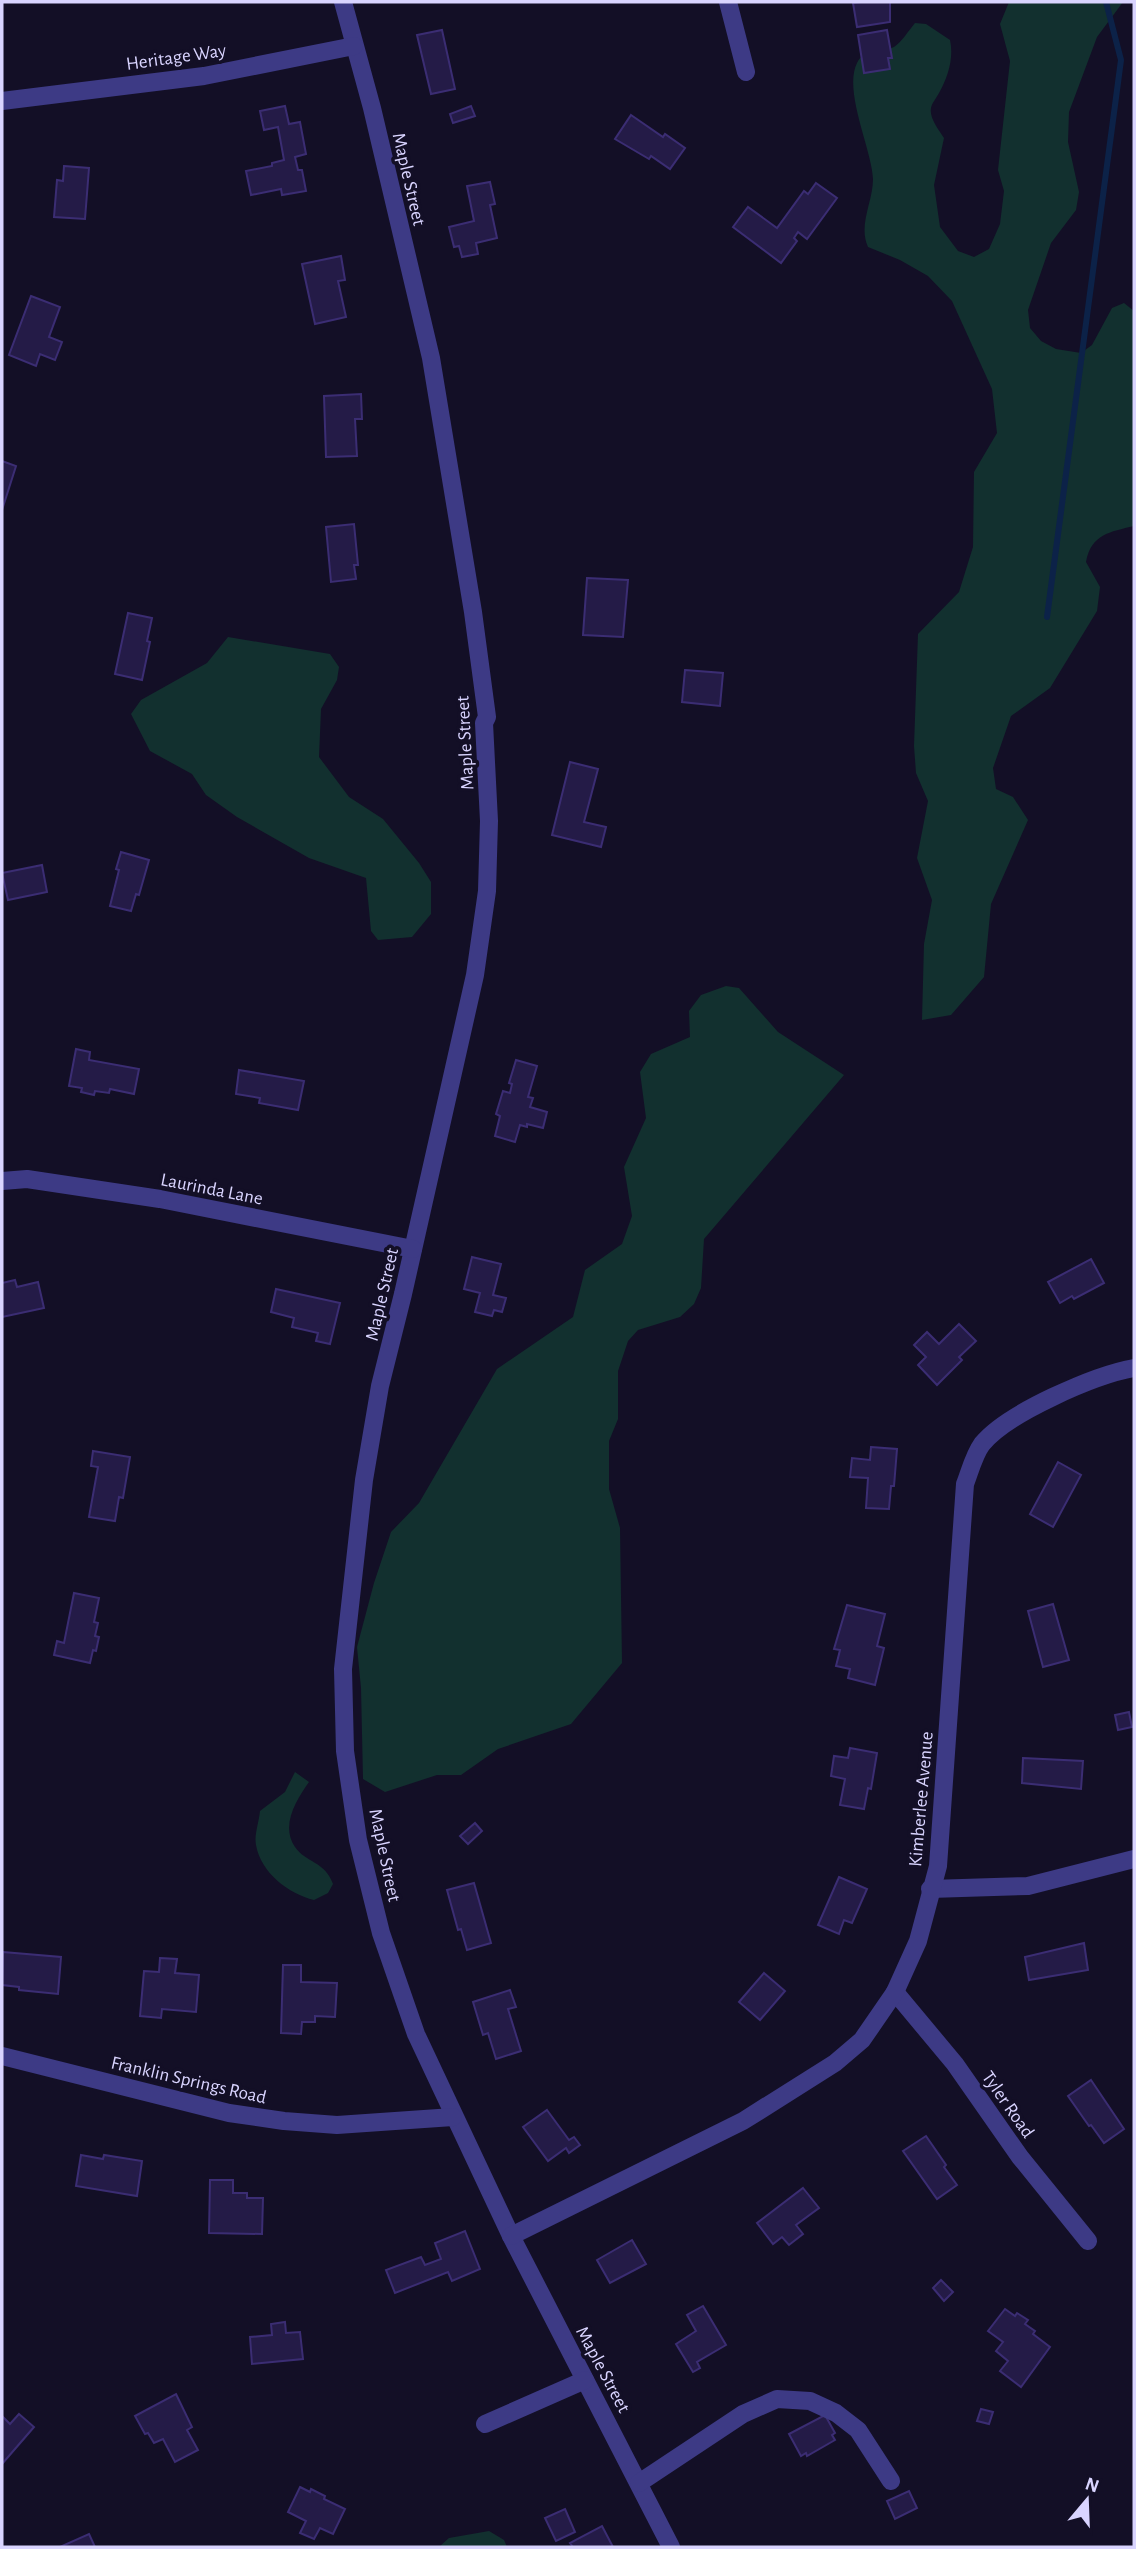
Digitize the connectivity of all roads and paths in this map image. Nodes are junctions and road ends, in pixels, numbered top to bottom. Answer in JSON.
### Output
{"nodes":[{"id":1,"x":343,"y":2,"type":"edge"},
{"id":2,"x":728,"y":2,"type":"edge"},
{"id":3,"x":354,"y":47,"type":"junction"},
{"id":4,"x":746,"y":72,"type":"dead end"},
{"id":5,"x":2,"y":101,"type":"edge"},
{"id":6,"x":2,"y":1181,"type":"edge"},
{"id":7,"x":413,"y":1249,"type":"junction"},
{"id":8,"x":1134,"y":1368,"type":"edge"},
{"id":9,"x":1134,"y":1859,"type":"edge"},
{"id":10,"x":930,"y":1889,"type":"junction"},
{"id":11,"x":895,"y":1992,"type":"junction"},
{"id":12,"x":2,"y":2056,"type":"edge"},
{"id":13,"x":453,"y":2117,"type":"junction"},
{"id":14,"x":511,"y":2236,"type":"junction"},
{"id":15,"x":1088,"y":2241,"type":"dead end"},
{"id":16,"x":585,"y":2380,"type":"junction"},
{"id":17,"x":485,"y":2424,"type":"dead end"},
{"id":18,"x":891,"y":2481,"type":"dead end"},
{"id":19,"x":639,"y":2483,"type":"junction"},
{"id":20,"x":671,"y":2547,"type":"edge"}],
"edges":[{"from":1,"to":3,"type":"street","name":"Maple Street"},
{"from":2,"to":4,"type":"street"},
{"from":3,"to":5,"type":"street","name":"Heritage Way"},
{"from":3,"to":7,"type":"street","name":"Maple Street"},
{"from":6,"to":7,"type":"street","name":"Laurinda Lane"},
{"from":7,"to":13,"type":"street","name":"Maple Street"},
{"from":8,"to":10,"type":"street","name":"Kimberlee Avenue"},
{"from":9,"to":10,"type":"street"},
{"from":10,"to":11,"type":"street","name":"Kimberlee Avenue"},
{"from":11,"to":14,"type":"street","name":"Kimberlee Avenue"},
{"from":11,"to":15,"type":"street","name":"Tyler Road"},
{"from":12,"to":13,"type":"street","name":"Franklin Springs Road"},
{"from":13,"to":14,"type":"street","name":"Maple Street"},
{"from":14,"to":16,"type":"street","name":"Maple Street"},
{"from":16,"to":17,"type":"street"},
{"from":16,"to":19,"type":"street","name":"Maple Street"},
{"from":18,"to":19,"type":"street"},
{"from":19,"to":20,"type":"street","name":"Maple Street"}]}
